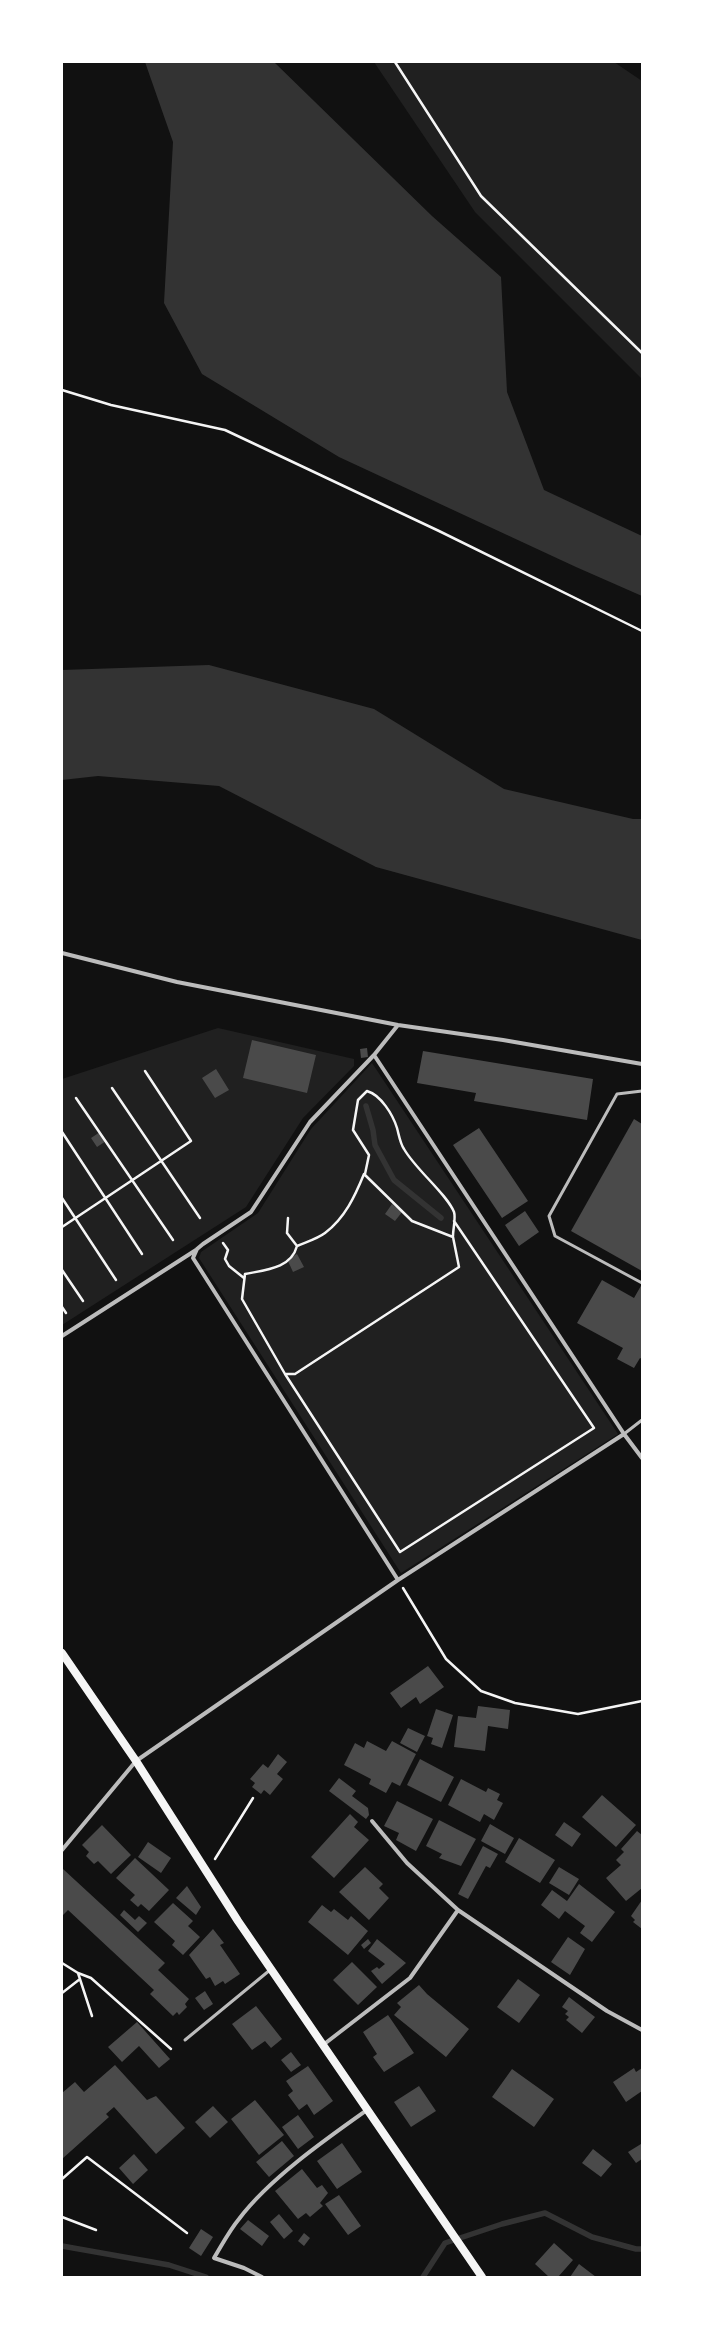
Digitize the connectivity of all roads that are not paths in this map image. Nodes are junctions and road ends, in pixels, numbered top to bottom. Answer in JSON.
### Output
{"nodes":[{"id":1,"x":62,"y":954,"type":"edge"},
{"id":2,"x":398,"y":1025,"type":"junction"},
{"id":3,"x":374,"y":1055,"type":"junction"},
{"id":4,"x":642,"y":1064,"type":"edge"},
{"id":5,"x":642,"y":1091,"type":"edge"},
{"id":6,"x":197,"y":1250,"type":"junction"},
{"id":7,"x":642,"y":1283,"type":"edge"},
{"id":8,"x":62,"y":1336,"type":"edge"},
{"id":9,"x":642,"y":1420,"type":"edge"},
{"id":10,"x":624,"y":1434,"type":"junction"},
{"id":11,"x":642,"y":1458,"type":"edge"},
{"id":12,"x":398,"y":1580,"type":"junction"},
{"id":13,"x":62,"y":1653,"type":"edge"},
{"id":14,"x":136,"y":1761,"type":"junction"},
{"id":15,"x":372,"y":1821,"type":"dead end"},
{"id":16,"x":62,"y":1850,"type":"edge"},
{"id":17,"x":458,"y":1910,"type":"junction"},
{"id":18,"x":271,"y":1969,"type":"junction"},
{"id":19,"x":642,"y":2030,"type":"edge"},
{"id":20,"x":185,"y":2040,"type":"dead end"},
{"id":21,"x":323,"y":2045,"type":"junction"},
{"id":22,"x":366,"y":2110,"type":"junction"},
{"id":23,"x":262,"y":2277,"type":"edge"},
{"id":24,"x":482,"y":2277,"type":"edge"}],
"edges":[{"from":1,"to":2,"type":"street"},
{"from":2,"to":3,"type":"street"},
{"from":2,"to":4,"type":"street"},
{"from":3,"to":6,"type":"street"},
{"from":3,"to":10,"type":"street"},
{"from":5,"to":7,"type":"lane"},
{"from":6,"to":8,"type":"street"},
{"from":6,"to":12,"type":"street"},
{"from":9,"to":10,"type":"lane"},
{"from":10,"to":11,"type":"street"},
{"from":10,"to":12,"type":"street"},
{"from":12,"to":14,"type":"street"},
{"from":13,"to":14,"type":"main road"},
{"from":14,"to":16,"type":"street"},
{"from":14,"to":18,"type":"main road"},
{"from":15,"to":17,"type":"street"},
{"from":17,"to":19,"type":"street"},
{"from":17,"to":21,"type":"street"},
{"from":18,"to":20,"type":"lane"},
{"from":18,"to":21,"type":"main road"},
{"from":21,"to":22,"type":"main road"},
{"from":22,"to":23,"type":"street"},
{"from":22,"to":24,"type":"main road"}]}
